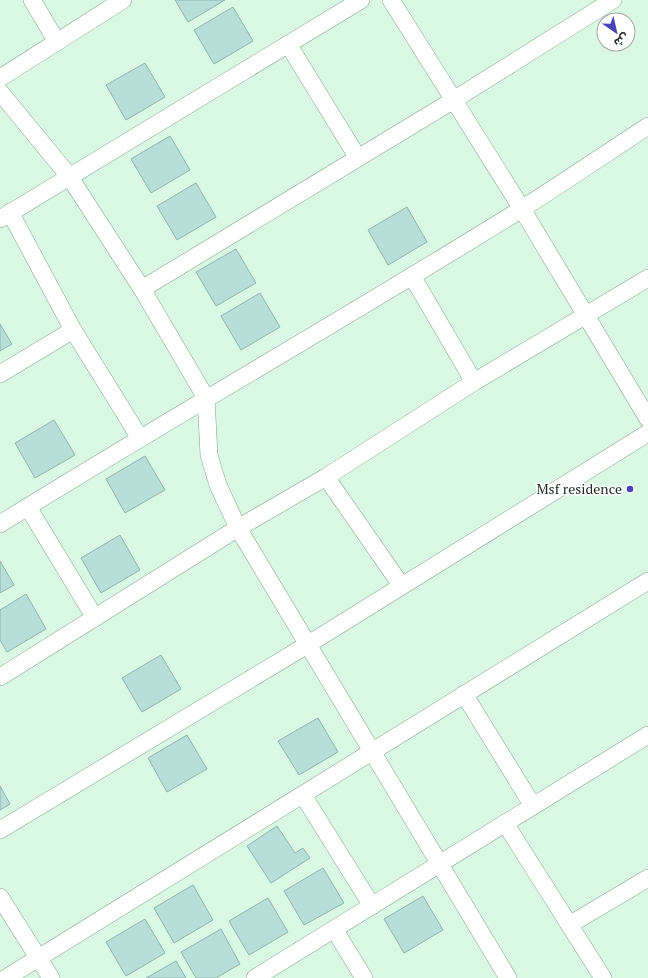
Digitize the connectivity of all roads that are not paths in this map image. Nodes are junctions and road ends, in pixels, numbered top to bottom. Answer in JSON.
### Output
{"nodes":[{"id":1,"x":32,"y":0,"type":"edge"},
{"id":2,"x":123,"y":0,"type":"edge"},
{"id":3,"x":361,"y":0,"type":"edge"},
{"id":4,"x":390,"y":0,"type":"edge"},
{"id":5,"x":613,"y":0,"type":"edge"},
{"id":6,"x":58,"y":42,"type":"junction"},
{"id":7,"x":288,"y":44,"type":"junction"},
{"id":8,"x":0,"y":78,"type":"edge"},
{"id":9,"x":0,"y":92,"type":"edge"},
{"id":10,"x":452,"y":101,"type":"junction"},
{"id":11,"x":648,"y":126,"type":"edge"},
{"id":12,"x":358,"y":158,"type":"junction"},
{"id":13,"x":69,"y":176,"type":"junction"},
{"id":14,"x":522,"y":209,"type":"junction"},
{"id":15,"x":5,"y":216,"type":"edge"},
{"id":16,"x":412,"y":276,"type":"junction"},
{"id":17,"x":648,"y":278,"type":"edge"},
{"id":18,"x":142,"y":289,"type":"junction"},
{"id":19,"x":586,"y":316,"type":"junction"},
{"id":20,"x":73,"y":330,"type":"junction"},
{"id":21,"x":0,"y":374,"type":"edge"},
{"id":22,"x":474,"y":382,"type":"junction"},
{"id":23,"x":206,"y":398,"type":"junction"},
{"id":24,"x":648,"y":419,"type":"edge"},
{"id":25,"x":648,"y":433,"type":"edge"},
{"id":26,"x":140,"y":438,"type":"junction"},
{"id":27,"x":326,"y":477,"type":"junction"},
{"id":28,"x":28,"y":507,"type":"junction"},
{"id":29,"x":0,"y":524,"type":"edge"},
{"id":30,"x":238,"y":528,"type":"junction"},
{"id":31,"x":648,"y":581,"type":"edge"},
{"id":32,"x":401,"y":585,"type":"junction"},
{"id":33,"x":95,"y":618,"type":"junction"},
{"id":34,"x":308,"y":645,"type":"junction"},
{"id":35,"x":0,"y":677,"type":"edge"},
{"id":36,"x":464,"y":694,"type":"junction"},
{"id":37,"x":648,"y":735,"type":"edge"},
{"id":38,"x":372,"y":751,"type":"junction"},
{"id":39,"x":303,"y":795,"type":"junction"},
{"id":40,"x":533,"y":806,"type":"junction"},
{"id":41,"x":505,"y":823,"type":"junction"},
{"id":42,"x":0,"y":830,"type":"edge"},
{"id":43,"x":439,"y":863,"type":"junction"},
{"id":44,"x":648,"y":878,"type":"edge"},
{"id":45,"x":0,"y":897,"type":"edge"},
{"id":46,"x":372,"y":906,"type":"junction"},
{"id":47,"x":569,"y":926,"type":"junction"},
{"id":48,"x":334,"y":929,"type":"junction"},
{"id":49,"x":38,"y":958,"type":"junction"},
{"id":50,"x":6,"y":978,"type":"edge"},
{"id":51,"x":51,"y":978,"type":"edge"},
{"id":52,"x":255,"y":978,"type":"edge"},
{"id":53,"x":364,"y":978,"type":"edge"},
{"id":54,"x":508,"y":978,"type":"edge"},
{"id":55,"x":603,"y":978,"type":"edge"}],
"edges":[{"from":1,"to":6,"type":"street"},
{"from":2,"to":6,"type":"street"},
{"from":3,"to":7,"type":"street"},
{"from":4,"to":10,"type":"street"},
{"from":5,"to":10,"type":"street"},
{"from":6,"to":8,"type":"street"},
{"from":7,"to":12,"type":"street"},
{"from":7,"to":13,"type":"street"},
{"from":9,"to":13,"type":"street"},
{"from":10,"to":12,"type":"street"},
{"from":10,"to":14,"type":"street"},
{"from":11,"to":14,"type":"street"},
{"from":12,"to":18,"type":"street"},
{"from":13,"to":15,"type":"street"},
{"from":13,"to":18,"type":"street"},
{"from":14,"to":16,"type":"street"},
{"from":14,"to":19,"type":"street"},
{"from":15,"to":20,"type":"street"},
{"from":16,"to":22,"type":"street"},
{"from":16,"to":23,"type":"street"},
{"from":17,"to":19,"type":"street"},
{"from":18,"to":23,"type":"street"},
{"from":19,"to":22,"type":"street"},
{"from":19,"to":24,"type":"street"},
{"from":20,"to":21,"type":"street"},
{"from":20,"to":26,"type":"street"},
{"from":22,"to":27,"type":"street"},
{"from":23,"to":26,"type":"street"},
{"from":23,"to":30,"type":"street"},
{"from":25,"to":32,"type":"street"},
{"from":26,"to":28,"type":"street"},
{"from":27,"to":30,"type":"street"},
{"from":27,"to":32,"type":"street"},
{"from":28,"to":29,"type":"street"},
{"from":28,"to":33,"type":"street"},
{"from":30,"to":33,"type":"street"},
{"from":30,"to":34,"type":"street"},
{"from":31,"to":36,"type":"street"},
{"from":32,"to":34,"type":"street"},
{"from":33,"to":35,"type":"street"},
{"from":34,"to":38,"type":"street"},
{"from":34,"to":42,"type":"street"},
{"from":36,"to":38,"type":"street"},
{"from":36,"to":40,"type":"street"},
{"from":37,"to":40,"type":"street"},
{"from":38,"to":39,"type":"street"},
{"from":38,"to":43,"type":"street"},
{"from":39,"to":46,"type":"street"},
{"from":39,"to":49,"type":"street"},
{"from":40,"to":41,"type":"street"},
{"from":41,"to":43,"type":"street"},
{"from":41,"to":47,"type":"street"},
{"from":43,"to":46,"type":"street"},
{"from":43,"to":54,"type":"street"},
{"from":44,"to":47,"type":"street"},
{"from":45,"to":49,"type":"street"},
{"from":46,"to":48,"type":"street"},
{"from":47,"to":55,"type":"street"},
{"from":48,"to":52,"type":"street"},
{"from":48,"to":53,"type":"street"},
{"from":49,"to":50,"type":"street"},
{"from":49,"to":51,"type":"street"}]}
